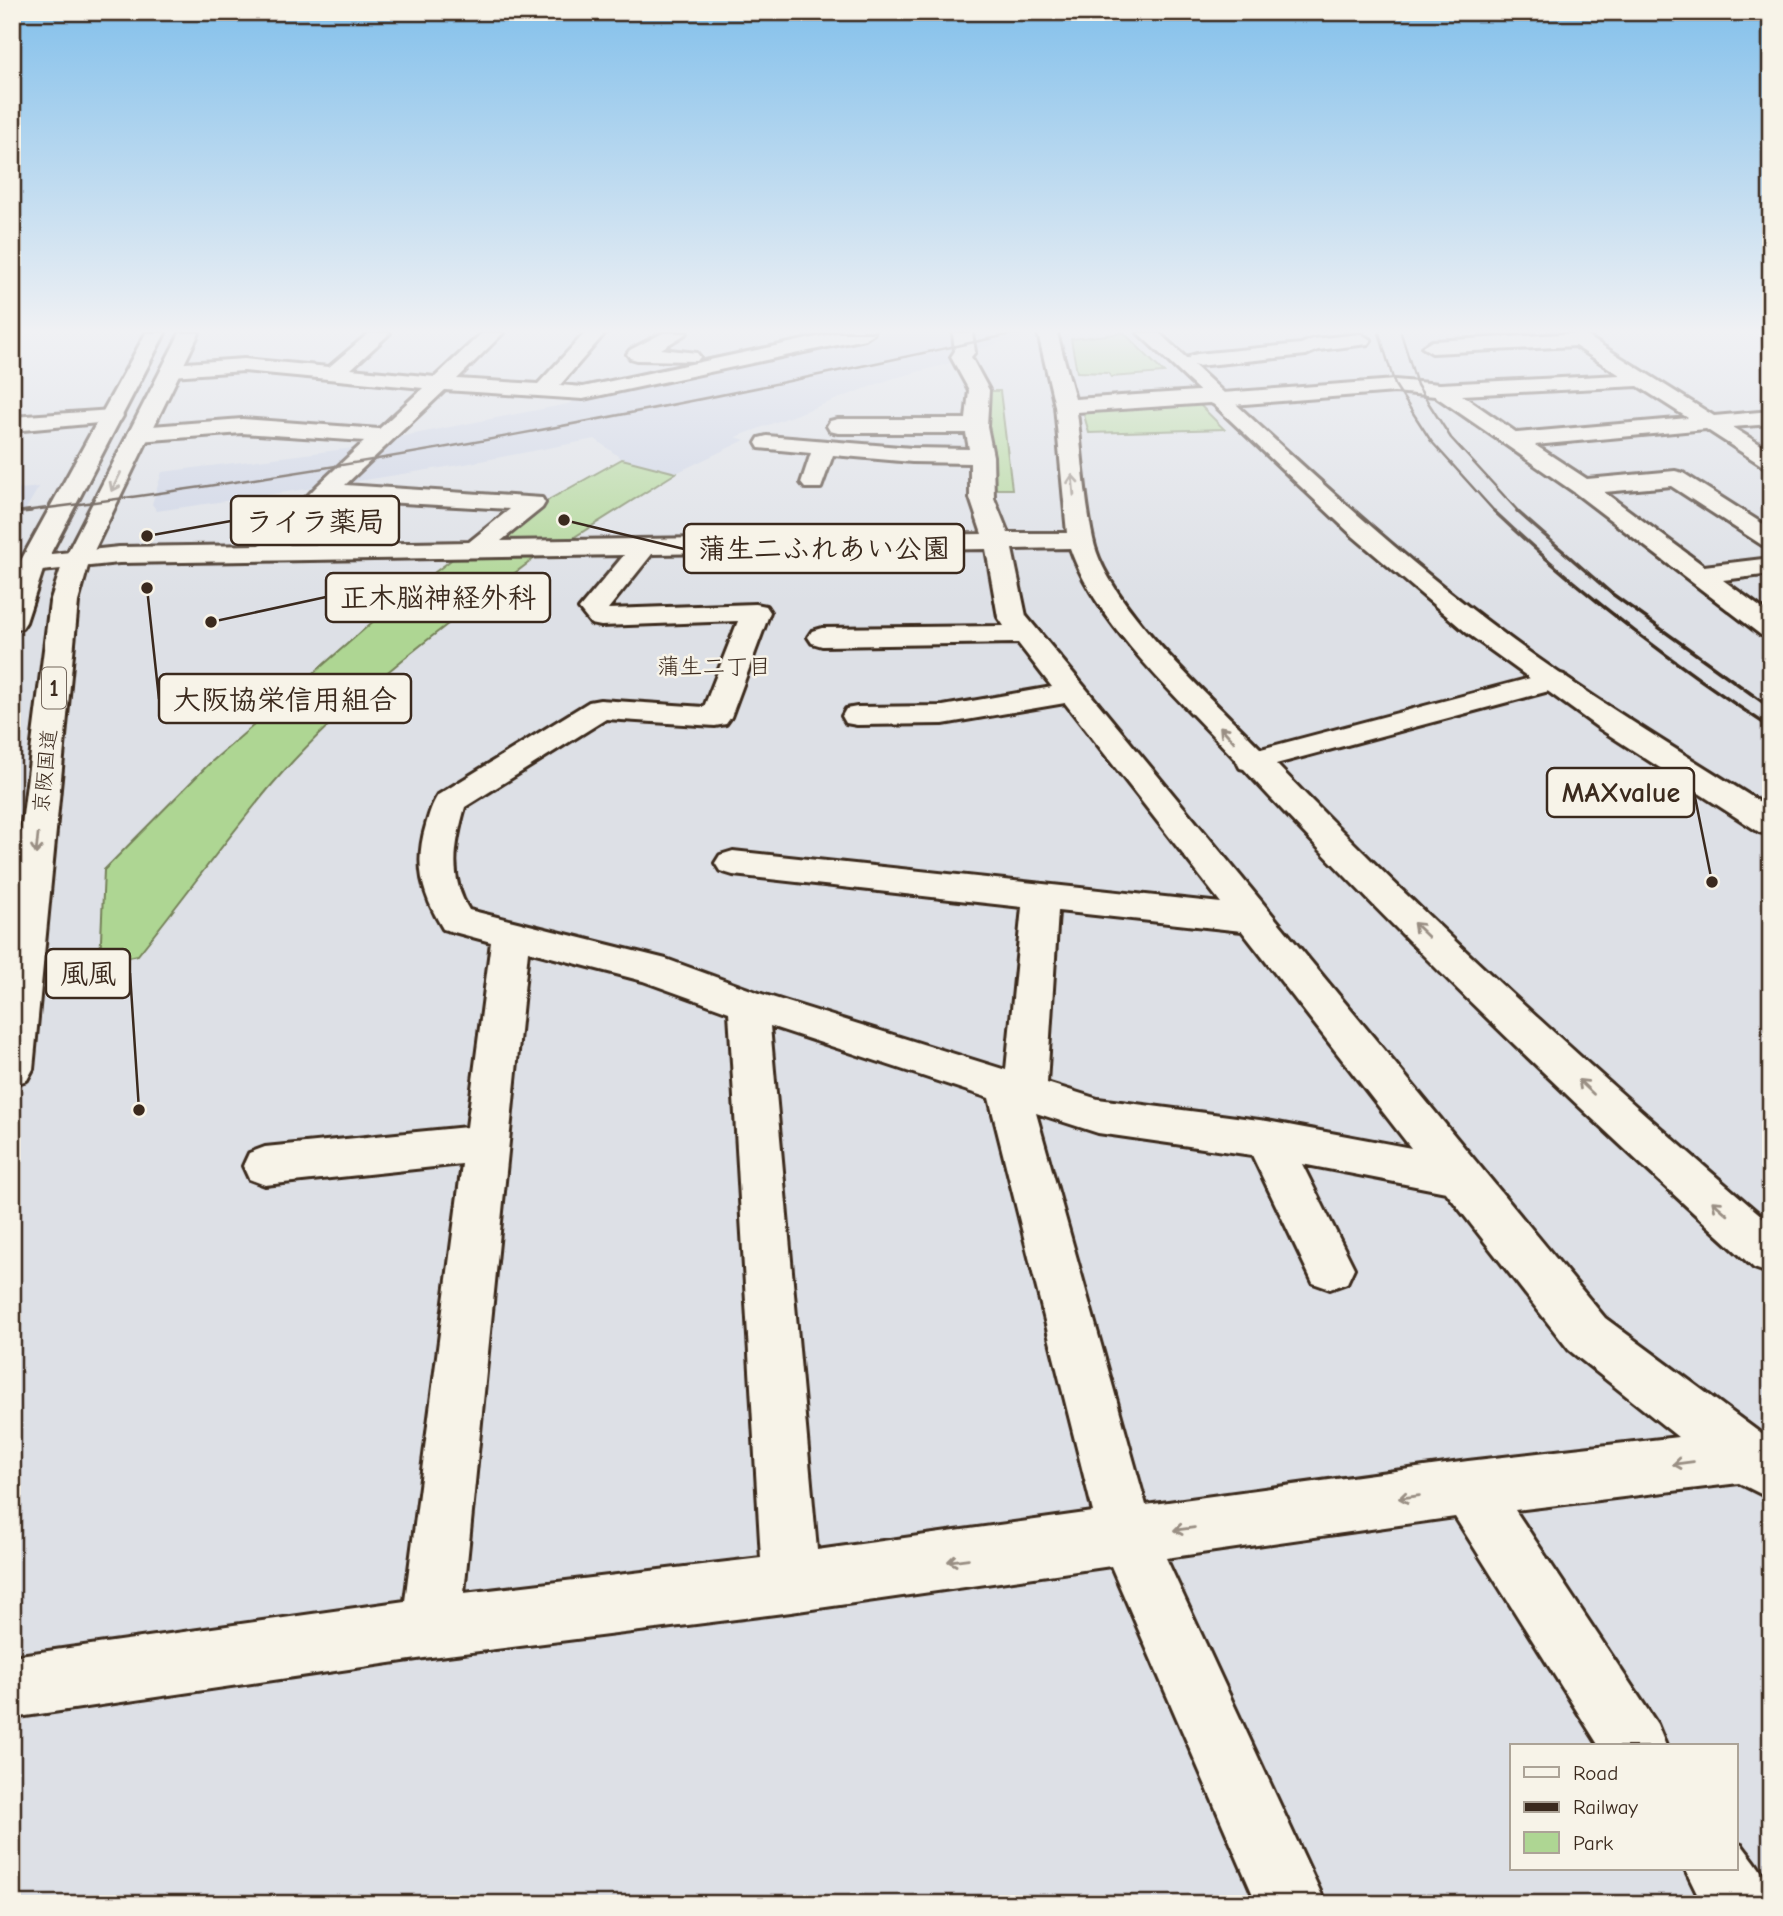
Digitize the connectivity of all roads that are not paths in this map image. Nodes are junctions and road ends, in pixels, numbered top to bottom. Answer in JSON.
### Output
{"nodes":[{"id":1,"x":32,"y":422,"type":"edge"},
{"id":2,"x":109,"y":422,"type":"edge"},
{"id":3,"x":145,"y":422,"type":"edge"},
{"id":4,"x":400,"y":422,"type":"edge"},
{"id":5,"x":976,"y":422,"type":"edge"},
{"id":6,"x":1068,"y":422,"type":"edge"},
{"id":7,"x":1243,"y":422,"type":"edge"},
{"id":8,"x":1486,"y":422,"type":"edge"},
{"id":9,"x":1702,"y":422,"type":"edge"},
{"id":10,"x":1707,"y":422,"type":"edge"},
{"id":11,"x":12,"y":424,"type":"edge"},
{"id":12,"x":976,"y":426,"type":"junction"},
{"id":13,"x":139,"y":434,"type":"junction"},
{"id":14,"x":386,"y":436,"type":"junction"},
{"id":15,"x":825,"y":437,"type":"junction"},
{"id":16,"x":1511,"y":440,"type":"junction"},
{"id":17,"x":767,"y":443,"type":"dead end"},
{"id":18,"x":982,"y":456,"type":"junction"},
{"id":19,"x":1771,"y":461,"type":"edge"},
{"id":20,"x":813,"y":482,"type":"dead end"},
{"id":21,"x":1583,"y":487,"type":"junction"},
{"id":22,"x":325,"y":491,"type":"junction"},
{"id":23,"x":998,"y":539,"type":"junction"},
{"id":24,"x":1080,"y":540,"type":"junction"},
{"id":25,"x":1771,"y":540,"type":"edge"},
{"id":26,"x":645,"y":546,"type":"junction"},
{"id":27,"x":475,"y":550,"type":"junction"},
{"id":28,"x":267,"y":553,"type":"junction"},
{"id":29,"x":77,"y":559,"type":"junction"},
{"id":30,"x":32,"y":565,"type":"junction"},
{"id":31,"x":1771,"y":566,"type":"edge"},
{"id":32,"x":1699,"y":575,"type":"junction"},
{"id":33,"x":12,"y":622,"type":"edge"},
{"id":34,"x":1771,"y":629,"type":"edge"},
{"id":35,"x":1024,"y":634,"type":"junction"},
{"id":36,"x":822,"y":637,"type":"dead end"},
{"id":37,"x":1553,"y":681,"type":"junction"},
{"id":38,"x":1071,"y":694,"type":"junction"},
{"id":39,"x":857,"y":716,"type":"dead end"},
{"id":40,"x":1251,"y":761,"type":"junction"},
{"id":41,"x":1771,"y":824,"type":"edge"},
{"id":42,"x":733,"y":863,"type":"dead end"},
{"id":43,"x":1041,"y":895,"type":"junction"},
{"id":44,"x":1257,"y":920,"type":"junction"},
{"id":45,"x":511,"y":934,"type":"junction"},
{"id":46,"x":748,"y":1004,"type":"junction"},
{"id":47,"x":12,"y":1069,"type":"edge"},
{"id":48,"x":1016,"y":1090,"type":"junction"},
{"id":49,"x":1267,"y":1139,"type":"junction"},
{"id":50,"x":487,"y":1143,"type":"junction"},
{"id":51,"x":265,"y":1166,"type":"dead end"},
{"id":52,"x":1461,"y":1175,"type":"junction"},
{"id":53,"x":1771,"y":1253,"type":"edge"},
{"id":54,"x":1330,"y":1268,"type":"dead end"},
{"id":55,"x":1758,"y":1464,"type":"edge"},
{"id":56,"x":1468,"y":1488,"type":"junction"},
{"id":57,"x":1127,"y":1537,"type":"junction"},
{"id":58,"x":791,"y":1583,"type":"junction"},
{"id":59,"x":430,"y":1627,"type":"junction"},
{"id":60,"x":12,"y":1687,"type":"edge"},
{"id":61,"x":1634,"y":1744,"type":"edge"},
{"id":62,"x":1719,"y":1870,"type":"edge"},
{"id":63,"x":1292,"y":1904,"type":"edge"},
{"id":64,"x":1743,"y":1904,"type":"edge"}],
"edges":[{"from":1,"to":11,"type":"main road"},
{"from":2,"to":30,"type":"main road"},
{"from":3,"to":13,"type":"main road","name":"京阪国道","number":"1"},
{"from":4,"to":14,"type":"main road"},
{"from":5,"to":12,"type":"main road"},
{"from":24,"to":6,"type":"main road","one_way":true},
{"from":7,"to":37,"type":"main road"},
{"from":8,"to":16,"type":"main road"},
{"from":9,"to":16,"type":"main road"},
{"from":10,"to":19,"type":"main road"},
{"from":12,"to":15,"type":"main road"},
{"from":12,"to":18,"type":"main road"},
{"from":13,"to":14,"type":"main road"},
{"from":13,"to":29,"type":"main road","name":"京阪国道","number":"1","one_way":true},
{"from":14,"to":22,"type":"main road"},
{"from":15,"to":17,"type":"main road"},
{"from":15,"to":18,"type":"main road"},
{"from":15,"to":20,"type":"main road"},
{"from":16,"to":21,"type":"main road"},
{"from":18,"to":23,"type":"main road"},
{"from":21,"to":25,"type":"main road"},
{"from":21,"to":32,"type":"main road"},
{"from":22,"to":27,"type":"main road"},
{"from":22,"to":28,"type":"main road"},
{"from":23,"to":24,"type":"main road"},
{"from":23,"to":26,"type":"main road"},
{"from":23,"to":35,"type":"main road"},
{"from":40,"to":24,"type":"main road","one_way":true},
{"from":26,"to":27,"type":"main road"},
{"from":26,"to":45,"type":"main road"},
{"from":27,"to":28,"type":"main road"},
{"from":28,"to":29,"type":"main road"},
{"from":29,"to":30,"type":"main road"},
{"from":29,"to":47,"type":"main road","name":"京阪国道","number":"1","one_way":true},
{"from":30,"to":33,"type":"main road"},
{"from":31,"to":32,"type":"main road"},
{"from":32,"to":34,"type":"main road"},
{"from":35,"to":36,"type":"main road"},
{"from":35,"to":38,"type":"main road"},
{"from":37,"to":40,"type":"main road"},
{"from":37,"to":41,"type":"main road"},
{"from":38,"to":39,"type":"main road"},
{"from":38,"to":44,"type":"main road"},
{"from":53,"to":40,"type":"main road","one_way":true},
{"from":42,"to":43,"type":"main road"},
{"from":43,"to":44,"type":"main road"},
{"from":43,"to":48,"type":"main road"},
{"from":44,"to":52,"type":"main road"},
{"from":45,"to":46,"type":"main road"},
{"from":45,"to":50,"type":"main road"},
{"from":46,"to":48,"type":"main road"},
{"from":46,"to":58,"type":"main road"},
{"from":48,"to":49,"type":"main road"},
{"from":48,"to":57,"type":"main road"},
{"from":49,"to":52,"type":"main road"},
{"from":49,"to":54,"type":"main road"},
{"from":50,"to":51,"type":"main road"},
{"from":50,"to":59,"type":"main road"},
{"from":52,"to":55,"type":"main road"},
{"from":55,"to":56,"type":"main road","one_way":true},
{"from":56,"to":57,"type":"main road","one_way":true},
{"from":56,"to":61,"type":"main road"},
{"from":57,"to":58,"type":"main road","one_way":true},
{"from":57,"to":63,"type":"main road"},
{"from":58,"to":59,"type":"main road"},
{"from":59,"to":60,"type":"main road"},
{"from":62,"to":64,"type":"main road"}]}
